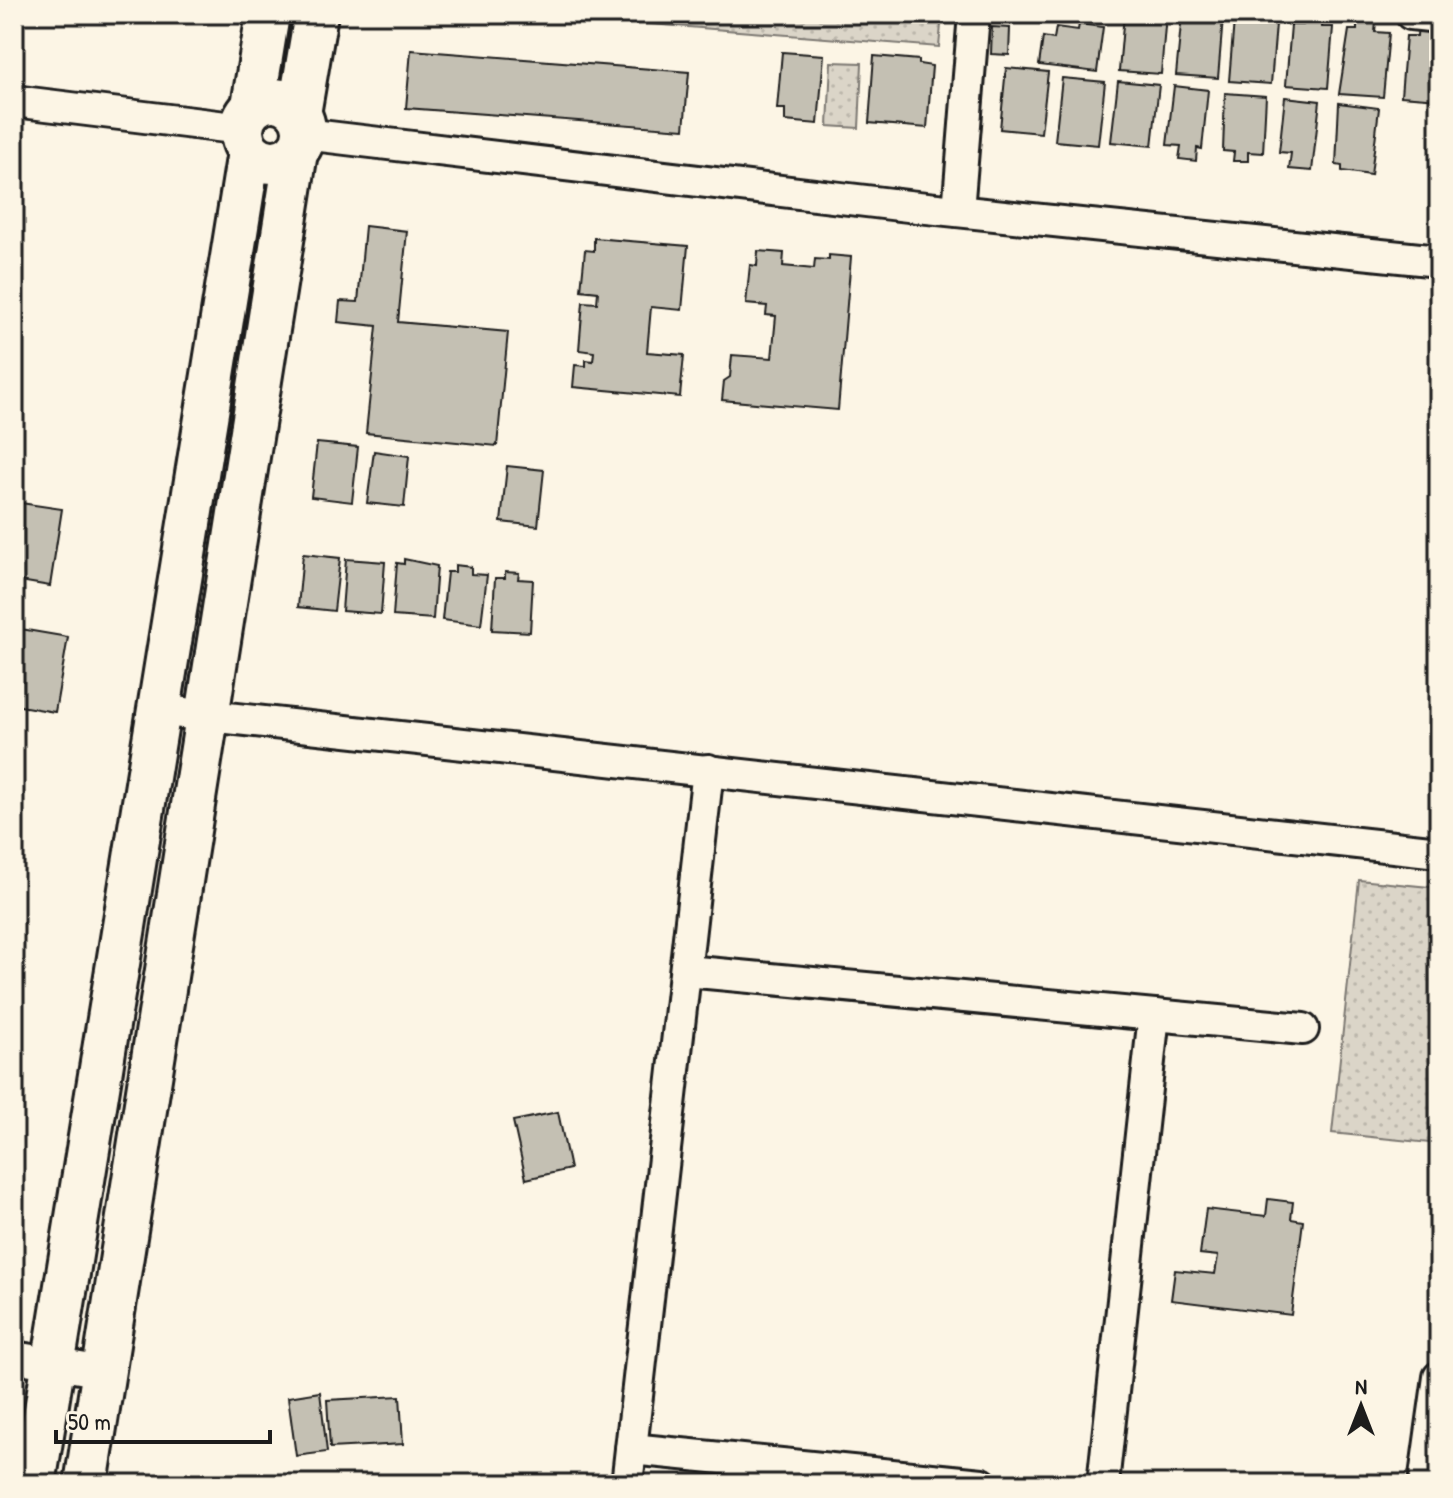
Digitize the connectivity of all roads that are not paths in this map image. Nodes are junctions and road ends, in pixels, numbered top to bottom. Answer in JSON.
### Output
{"nodes":[{"id":1,"x":268,"y":14,"type":"edge"},
{"id":2,"x":316,"y":14,"type":"edge"},
{"id":3,"x":974,"y":14,"type":"edge"},
{"id":4,"x":1411,"y":14,"type":"edge"},
{"id":5,"x":1439,"y":17,"type":"edge"},
{"id":6,"x":14,"y":101,"type":"edge"},
{"id":7,"x":248,"y":129,"type":"junction"},
{"id":8,"x":300,"y":134,"type":"junction"},
{"id":9,"x":958,"y":211,"type":"junction"},
{"id":10,"x":1439,"y":261,"type":"edge"},
{"id":11,"x":156,"y":710,"type":"junction"},
{"id":12,"x":208,"y":715,"type":"junction"},
{"id":13,"x":708,"y":770,"type":"junction"},
{"id":14,"x":1439,"y":852,"type":"edge"},
{"id":15,"x":686,"y":971,"type":"junction"},
{"id":16,"x":1154,"y":1015,"type":"junction"},
{"id":17,"x":1303,"y":1029,"type":"dead end"},
{"id":18,"x":34,"y":1360,"type":"edge"},
{"id":19,"x":104,"y":1372,"type":"junction"},
{"id":20,"x":1439,"y":1377,"type":"edge"},
{"id":21,"x":631,"y":1449,"type":"junction"},
{"id":22,"x":34,"y":1484,"type":"edge"},
{"id":23,"x":86,"y":1484,"type":"edge"},
{"id":24,"x":627,"y":1484,"type":"edge"},
{"id":25,"x":982,"y":1484,"type":"edge"},
{"id":26,"x":1103,"y":1484,"type":"edge"},
{"id":27,"x":1424,"y":1484,"type":"edge"}],
"edges":[{"from":1,"to":7,"type":"main road"},
{"from":2,"to":8,"type":"main road"},
{"from":3,"to":9,"type":"street"},
{"from":4,"to":5,"type":"street"},
{"from":6,"to":7,"type":"street"},
{"from":7,"to":8,"type":"main road"},
{"from":7,"to":8,"type":"main road"},
{"from":7,"to":11,"type":"main road"},
{"from":8,"to":9,"type":"street"},
{"from":8,"to":12,"type":"main road"},
{"from":9,"to":10,"type":"street"},
{"from":11,"to":12,"type":"street"},
{"from":11,"to":18,"type":"main road"},
{"from":12,"to":13,"type":"street"},
{"from":12,"to":19,"type":"main road"},
{"from":13,"to":14,"type":"street"},
{"from":13,"to":15,"type":"street"},
{"from":15,"to":16,"type":"street"},
{"from":15,"to":21,"type":"street"},
{"from":16,"to":17,"type":"street"},
{"from":16,"to":26,"type":"street"},
{"from":18,"to":19,"type":"street"},
{"from":18,"to":22,"type":"main road"},
{"from":19,"to":23,"type":"main road"},
{"from":20,"to":27,"type":"street"},
{"from":21,"to":24,"type":"street"},
{"from":21,"to":25,"type":"street"}]}
